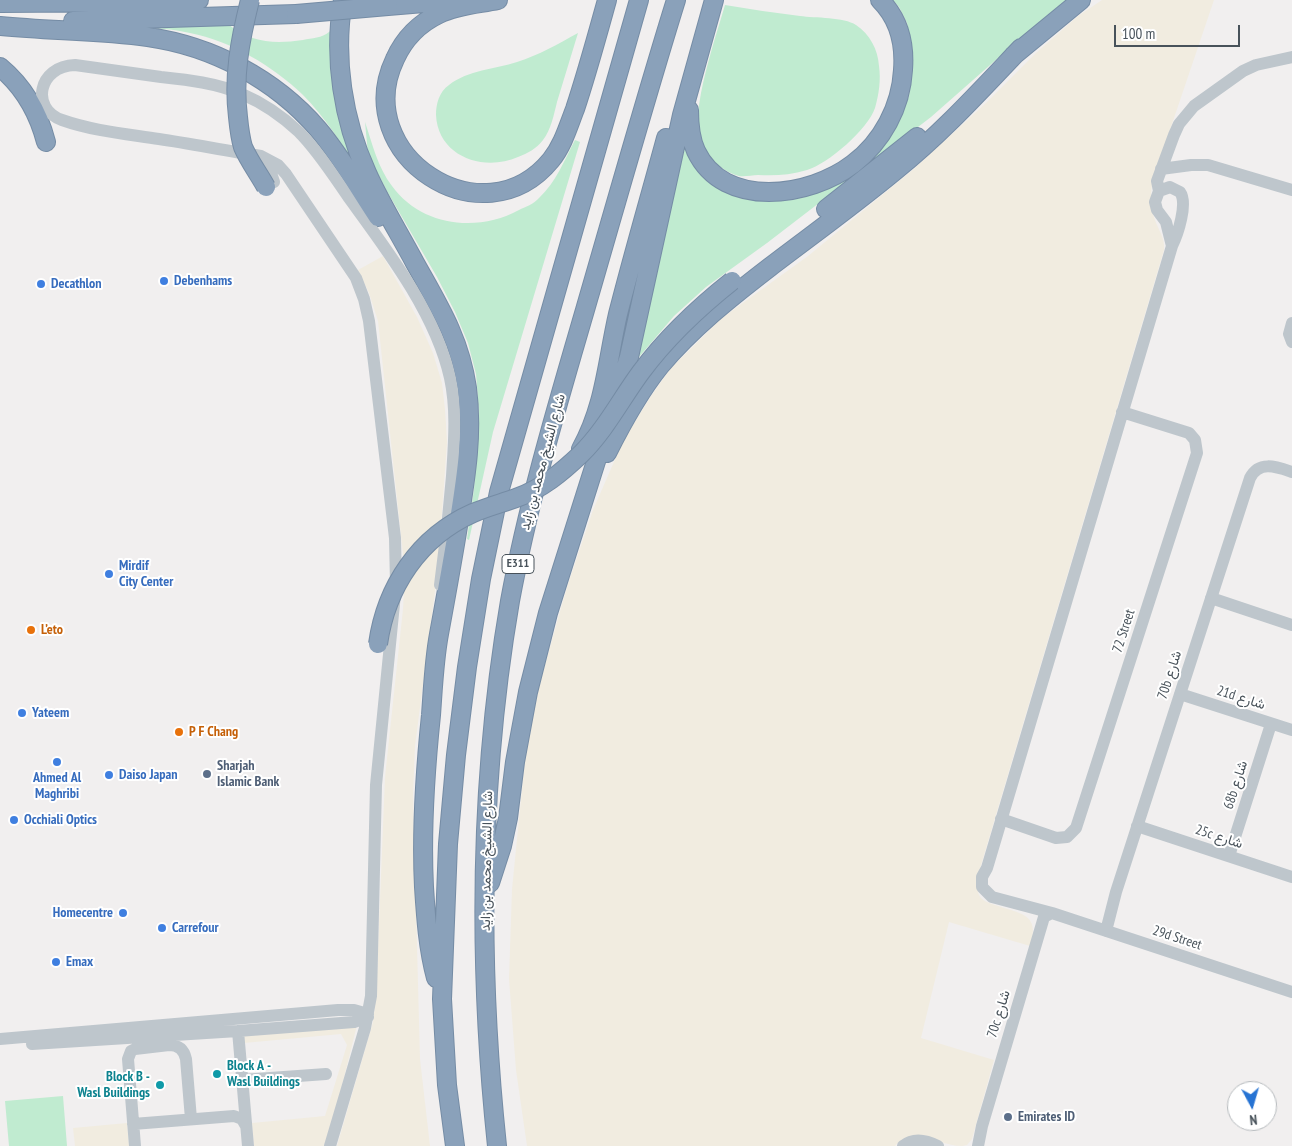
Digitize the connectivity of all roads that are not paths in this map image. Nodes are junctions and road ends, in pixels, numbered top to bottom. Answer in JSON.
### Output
{"nodes":[{"id":1,"x":199,"y":0,"type":"edge"},
{"id":2,"x":250,"y":0,"type":"edge"},
{"id":3,"x":342,"y":0,"type":"edge"},
{"id":4,"x":460,"y":0,"type":"edge"},
{"id":5,"x":498,"y":0,"type":"edge"},
{"id":6,"x":607,"y":0,"type":"edge"},
{"id":7,"x":639,"y":0,"type":"edge"},
{"id":8,"x":676,"y":0,"type":"edge"},
{"id":9,"x":704,"y":0,"type":"edge"},
{"id":10,"x":714,"y":0,"type":"edge"},
{"id":11,"x":880,"y":0,"type":"edge"},
{"id":12,"x":1080,"y":0,"type":"edge"},
{"id":13,"x":0,"y":3,"type":"edge"},
{"id":14,"x":0,"y":22,"type":"edge"},
{"id":15,"x":0,"y":26,"type":"edge"},
{"id":16,"x":1022,"y":48,"type":"junction"},
{"id":17,"x":1292,"y":57,"type":"edge"},
{"id":18,"x":6,"y":73,"type":"edge"},
{"id":19,"x":693,"y":77,"type":"junction"},
{"id":20,"x":143,"y":137,"type":"junction"},
{"id":21,"x":46,"y":142,"type":"dead end"},
{"id":22,"x":1161,"y":169,"type":"junction"},
{"id":23,"x":269,"y":185,"type":"joint"},
{"id":24,"x":1292,"y":190,"type":"edge"},
{"id":25,"x":1159,"y":191,"type":"junction"},
{"id":26,"x":1172,"y":246,"type":"junction"},
{"id":27,"x":425,"y":280,"type":"junction"},
{"id":28,"x":1292,"y":323,"type":"edge"},
{"id":29,"x":1292,"y":342,"type":"edge"},
{"id":30,"x":1122,"y":412,"type":"junction"},
{"id":31,"x":572,"y":462,"type":"junction"},
{"id":32,"x":1292,"y":472,"type":"edge"},
{"id":33,"x":580,"y":508,"type":"junction"},
{"id":34,"x":1211,"y":598,"type":"junction"},
{"id":35,"x":1292,"y":625,"type":"edge"},
{"id":36,"x":438,"y":638,"type":"junction"},
{"id":37,"x":378,"y":644,"type":"dead end"},
{"id":38,"x":1180,"y":694,"type":"junction"},
{"id":39,"x":1271,"y":724,"type":"junction"},
{"id":40,"x":1292,"y":730,"type":"edge"},
{"id":41,"x":1001,"y":820,"type":"junction"},
{"id":42,"x":1137,"y":826,"type":"junction"},
{"id":43,"x":1229,"y":856,"type":"junction"},
{"id":44,"x":1292,"y":876,"type":"edge"},
{"id":45,"x":484,"y":900,"type":"junction"},
{"id":46,"x":1050,"y":914,"type":"junction"},
{"id":47,"x":1104,"y":930,"type":"junction"},
{"id":48,"x":1292,"y":992,"type":"edge"},
{"id":49,"x":442,"y":999,"type":"junction"},
{"id":50,"x":368,"y":1016,"type":"junction"},
{"id":51,"x":250,"y":1018,"type":"junction"},
{"id":52,"x":117,"y":1028,"type":"junction"},
{"id":53,"x":238,"y":1031,"type":"junction"},
{"id":54,"x":172,"y":1035,"type":"junction"},
{"id":55,"x":0,"y":1039,"type":"edge"},
{"id":56,"x":61,"y":1042,"type":"junction"},
{"id":57,"x":0,"y":1046,"type":"edge"},
{"id":58,"x":326,"y":1074,"type":"dead end"},
{"id":59,"x":242,"y":1080,"type":"junction"},
{"id":60,"x":191,"y":1120,"type":"junction"},
{"id":61,"x":133,"y":1124,"type":"junction"},
{"id":62,"x":246,"y":1126,"type":"junction"},
{"id":63,"x":982,"y":1126,"type":"junction"},
{"id":64,"x":134,"y":1146,"type":"edge"},
{"id":65,"x":248,"y":1146,"type":"edge"},
{"id":66,"x":330,"y":1146,"type":"edge"},
{"id":67,"x":455,"y":1146,"type":"edge"},
{"id":68,"x":497,"y":1146,"type":"edge"},
{"id":69,"x":903,"y":1146,"type":"edge"},
{"id":70,"x":914,"y":1146,"type":"edge"},
{"id":71,"x":927,"y":1146,"type":"edge"},
{"id":72,"x":938,"y":1146,"type":"edge"},
{"id":73,"x":973,"y":1146,"type":"edge"},
{"id":74,"x":978,"y":1146,"type":"edge"}],
"edges":[{"from":1,"to":13,"type":"highway"},
{"from":2,"to":23,"type":"highway","bridge":true},
{"from":3,"to":27,"type":"highway"},
{"from":4,"to":14,"type":"highway","bridge":true},
{"from":5,"to":6,"type":"highway"},
{"from":7,"to":49,"type":"highway","number":"E311"},
{"from":8,"to":45,"type":"highway","name":"شارع الشيخ محمد بن زايد","number":"E311"},
{"from":9,"to":31,"type":"highway","bridge":true},
{"from":10,"to":19,"type":"highway"},
{"from":11,"to":19,"type":"highway"},
{"from":12,"to":16,"type":"highway"},
{"from":15,"to":27,"type":"highway"},
{"from":16,"to":31,"type":"highway","bridge":true},
{"from":16,"to":33,"type":"highway"},
{"from":17,"to":22,"type":"street"},
{"from":18,"to":21,"type":"highway"},
{"from":19,"to":33,"type":"highway"},
{"from":20,"to":23,"type":"street"},
{"from":20,"to":36,"type":"street"},
{"from":20,"to":50,"type":"street"},
{"from":22,"to":24,"type":"street"},
{"from":22,"to":25,"type":"street"},
{"from":25,"to":26,"type":"street"},
{"from":25,"to":26,"type":"street"},
{"from":26,"to":30,"type":"street"},
{"from":27,"to":36,"type":"highway"},
{"from":28,"to":29,"type":"street"},
{"from":30,"to":41,"type":"street"},
{"from":30,"to":41,"type":"street","name":"72 Street"},
{"from":31,"to":37,"type":"highway","bridge":true},
{"from":32,"to":34,"type":"street","name":"70b شارع"},
{"from":33,"to":45,"type":"highway"},
{"from":34,"to":35,"type":"street"},
{"from":34,"to":38,"type":"street","name":"70b شارع"},
{"from":36,"to":49,"type":"highway"},
{"from":38,"to":39,"type":"street","name":"21d شارع"},
{"from":38,"to":42,"type":"street","name":"70b شارع"},
{"from":39,"to":40,"type":"street","name":"21d شارع"},
{"from":39,"to":43,"type":"street","name":"68b شارع"},
{"from":41,"to":46,"type":"street","name":"29d Street"},
{"from":42,"to":43,"type":"street","name":"25c شارع"},
{"from":42,"to":47,"type":"street","name":"70b شارع"},
{"from":43,"to":44,"type":"street","name":"25c شارع"},
{"from":45,"to":68,"type":"highway","name":"شارع الشيخ محمد بن زايد","number":"E311"},
{"from":46,"to":47,"type":"street","name":"29d Street"},
{"from":46,"to":63,"type":"street","name":"70c شارع"},
{"from":47,"to":48,"type":"street","name":"29d Street"},
{"from":49,"to":67,"type":"highway","number":"E311"},
{"from":50,"to":51,"type":"street"},
{"from":50,"to":53,"type":"street"},
{"from":50,"to":66,"type":"street"},
{"from":51,"to":52,"type":"street"},
{"from":51,"to":54,"type":"street"},
{"from":52,"to":55,"type":"street"},
{"from":52,"to":56,"type":"street"},
{"from":53,"to":54,"type":"street"},
{"from":53,"to":59,"type":"street"},
{"from":54,"to":56,"type":"street"},
{"from":56,"to":57,"type":"street"},
{"from":58,"to":59,"type":"street"},
{"from":59,"to":62,"type":"street"},
{"from":60,"to":61,"type":"street"},
{"from":60,"to":61,"type":"street"},
{"from":60,"to":62,"type":"street"},
{"from":61,"to":64,"type":"street"},
{"from":62,"to":65,"type":"street"},
{"from":63,"to":73,"type":"street","name":"70c شارع"},
{"from":63,"to":74,"type":"street","name":"70c شارع"},
{"from":69,"to":72,"type":"street"},
{"from":70,"to":71,"type":"street"}]}
